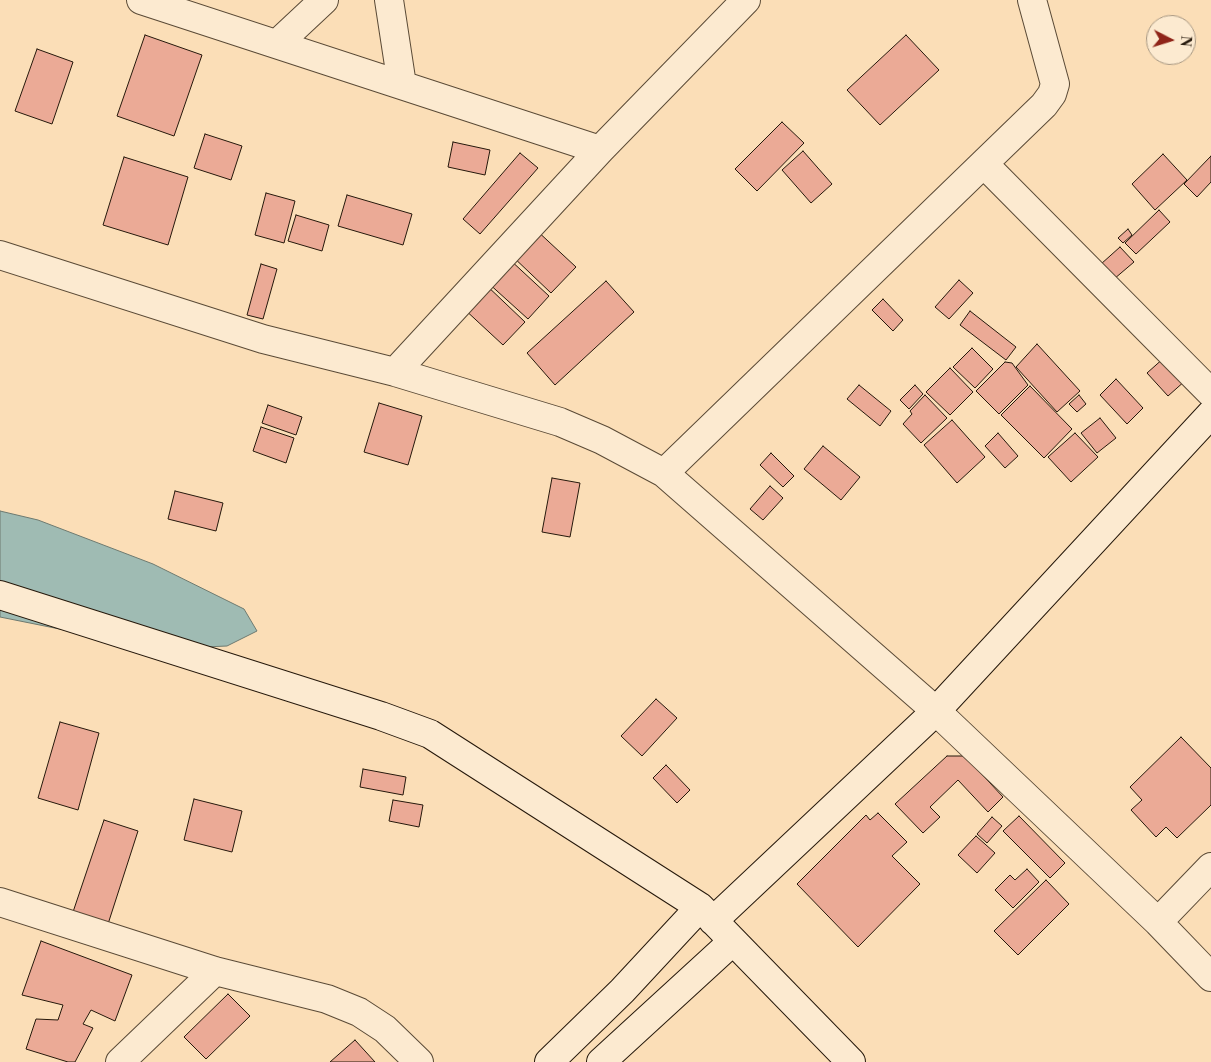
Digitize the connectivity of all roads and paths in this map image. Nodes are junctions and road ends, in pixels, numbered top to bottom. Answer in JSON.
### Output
{"nodes":[{"id":1,"x":141,"y":0,"type":"edge"},
{"id":2,"x":324,"y":0,"type":"edge"},
{"id":3,"x":388,"y":0,"type":"edge"},
{"id":4,"x":746,"y":0,"type":"edge"},
{"id":5,"x":1032,"y":0,"type":"edge"},
{"id":6,"x":277,"y":44,"type":"junction"},
{"id":7,"x":402,"y":85,"type":"junction"},
{"id":8,"x":600,"y":150,"type":"junction"},
{"id":9,"x":984,"y":164,"type":"junction"},
{"id":10,"x":0,"y":255,"type":"edge"},
{"id":11,"x":396,"y":372,"type":"junction"},
{"id":12,"x":1211,"y":393,"type":"edge"},
{"id":13,"x":1211,"y":414,"type":"edge"},
{"id":14,"x":664,"y":473,"type":"junction"},
{"id":15,"x":0,"y":595,"type":"edge"},
{"id":16,"x":936,"y":711,"type":"junction"},
{"id":17,"x":1211,"y":867,"type":"edge"},
{"id":18,"x":0,"y":902,"type":"edge"},
{"id":19,"x":706,"y":914,"type":"junction"},
{"id":20,"x":1158,"y":922,"type":"junction"},
{"id":21,"x":732,"y":942,"type":"junction"},
{"id":22,"x":215,"y":971,"type":"junction"},
{"id":23,"x":1211,"y":976,"type":"edge"},
{"id":24,"x":120,"y":1062,"type":"edge"},
{"id":25,"x":419,"y":1062,"type":"edge"},
{"id":26,"x":549,"y":1062,"type":"edge"},
{"id":27,"x":601,"y":1062,"type":"edge"},
{"id":28,"x":851,"y":1062,"type":"edge"}],
"edges":[{"from":1,"to":6,"type":"street"},
{"from":2,"to":6,"type":"street"},
{"from":3,"to":7,"type":"street"},
{"from":4,"to":8,"type":"street"},
{"from":5,"to":9,"type":"street"},
{"from":6,"to":7,"type":"street"},
{"from":7,"to":8,"type":"street"},
{"from":8,"to":11,"type":"street"},
{"from":9,"to":12,"type":"street"},
{"from":9,"to":14,"type":"street"},
{"from":10,"to":11,"type":"street"},
{"from":11,"to":14,"type":"street"},
{"from":13,"to":16,"type":"street"},
{"from":14,"to":16,"type":"street"},
{"from":15,"to":19,"type":"street"},
{"from":16,"to":19,"type":"street"},
{"from":16,"to":20,"type":"street"},
{"from":17,"to":20,"type":"street"},
{"from":18,"to":22,"type":"street"},
{"from":19,"to":21,"type":"street"},
{"from":19,"to":26,"type":"street"},
{"from":20,"to":23,"type":"street"},
{"from":21,"to":27,"type":"street"},
{"from":21,"to":28,"type":"street"},
{"from":22,"to":24,"type":"street"},
{"from":22,"to":25,"type":"street"}]}
